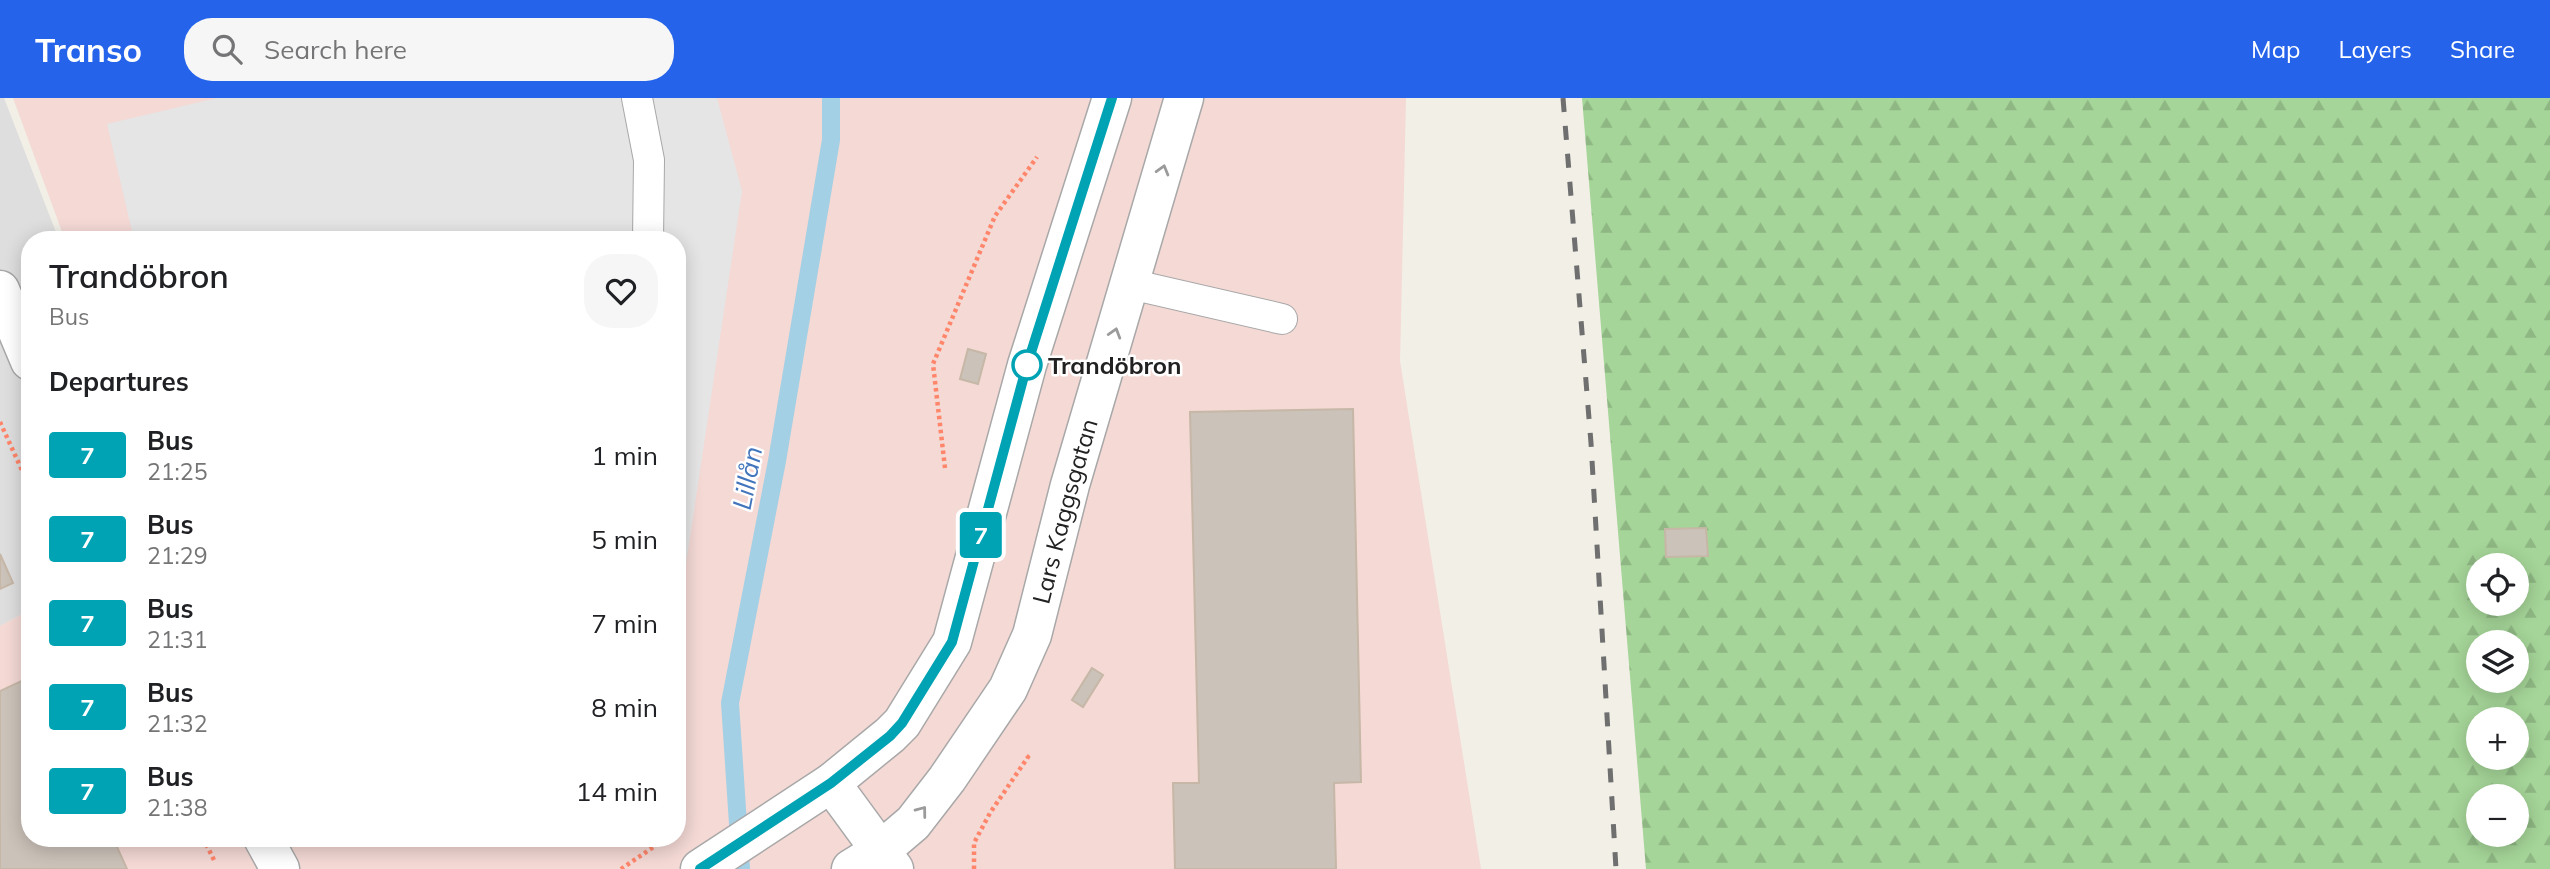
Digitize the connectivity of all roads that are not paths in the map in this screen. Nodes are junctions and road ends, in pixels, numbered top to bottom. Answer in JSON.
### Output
{"nodes":[{"id":1,"x":637,"y":98,"type":"edge"},
{"id":2,"x":1112,"y":98,"type":"edge"},
{"id":3,"x":1184,"y":98,"type":"edge"},
{"id":4,"x":648,"y":231,"type":"edge"},
{"id":5,"x":1130,"y":284,"type":"junction"},
{"id":6,"x":0,"y":290,"type":"edge"},
{"id":7,"x":1282,"y":319,"type":"dead end"},
{"id":8,"x":21,"y":340,"type":"edge"},
{"id":9,"x":831,"y":783,"type":"junction"},
{"id":10,"x":268,"y":847,"type":"edge"},
{"id":11,"x":875,"y":863,"type":"edge"},
{"id":12,"x":280,"y":869,"type":"edge"},
{"id":13,"x":700,"y":869,"type":"edge"}],
"edges":[{"from":1,"to":4,"type":"lane"},
{"from":2,"to":9,"type":"street"},
{"from":5,"to":3,"type":"street","name":"Lars Kaggsgatan","one_way":true},
{"from":5,"to":7,"type":"lane"},
{"from":11,"to":5,"type":"street","name":"Lars Kaggsgatan","one_way":true},
{"from":6,"to":8,"type":"street"},
{"from":9,"to":11,"type":"street"},
{"from":9,"to":13,"type":"street"},
{"from":10,"to":12,"type":"street"}]}
